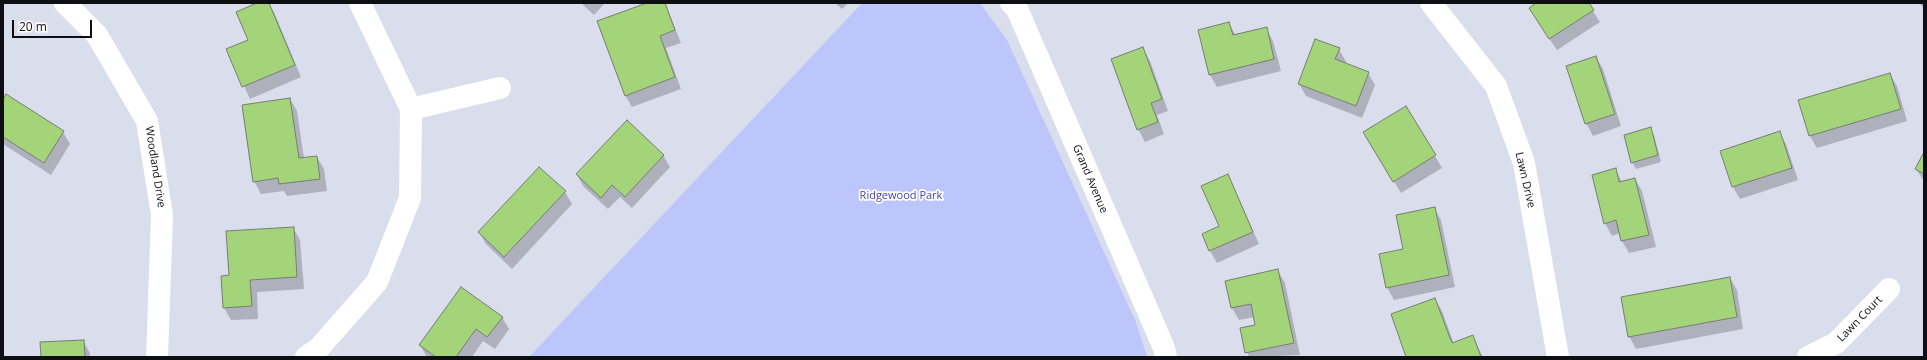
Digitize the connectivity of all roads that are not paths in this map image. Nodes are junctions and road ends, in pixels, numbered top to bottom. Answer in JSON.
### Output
{"nodes":[{"id":1,"x":65,"y":3,"type":"edge"},
{"id":2,"x":360,"y":3,"type":"edge"},
{"id":3,"x":1431,"y":3,"type":"edge"},
{"id":4,"x":1020,"y":5,"type":"edge"},
{"id":5,"x":500,"y":88,"type":"dead end"},
{"id":6,"x":411,"y":109,"type":"junction"},
{"id":7,"x":1888,"y":289,"type":"dead end"},
{"id":8,"x":157,"y":357,"type":"edge"},
{"id":9,"x":306,"y":357,"type":"edge"},
{"id":10,"x":1166,"y":357,"type":"edge"},
{"id":11,"x":1558,"y":357,"type":"edge"},
{"id":12,"x":1808,"y":357,"type":"edge"}],
"edges":[{"from":1,"to":8,"type":"street","name":"Woodland Drive"},
{"from":2,"to":6,"type":"street"},
{"from":3,"to":11,"type":"street","name":"Lawn Drive"},
{"from":4,"to":10,"type":"street","name":"Grand Avenue"},
{"from":5,"to":6,"type":"street"},
{"from":6,"to":9,"type":"street"},
{"from":7,"to":12,"type":"street","name":"Lawn Court"}]}
